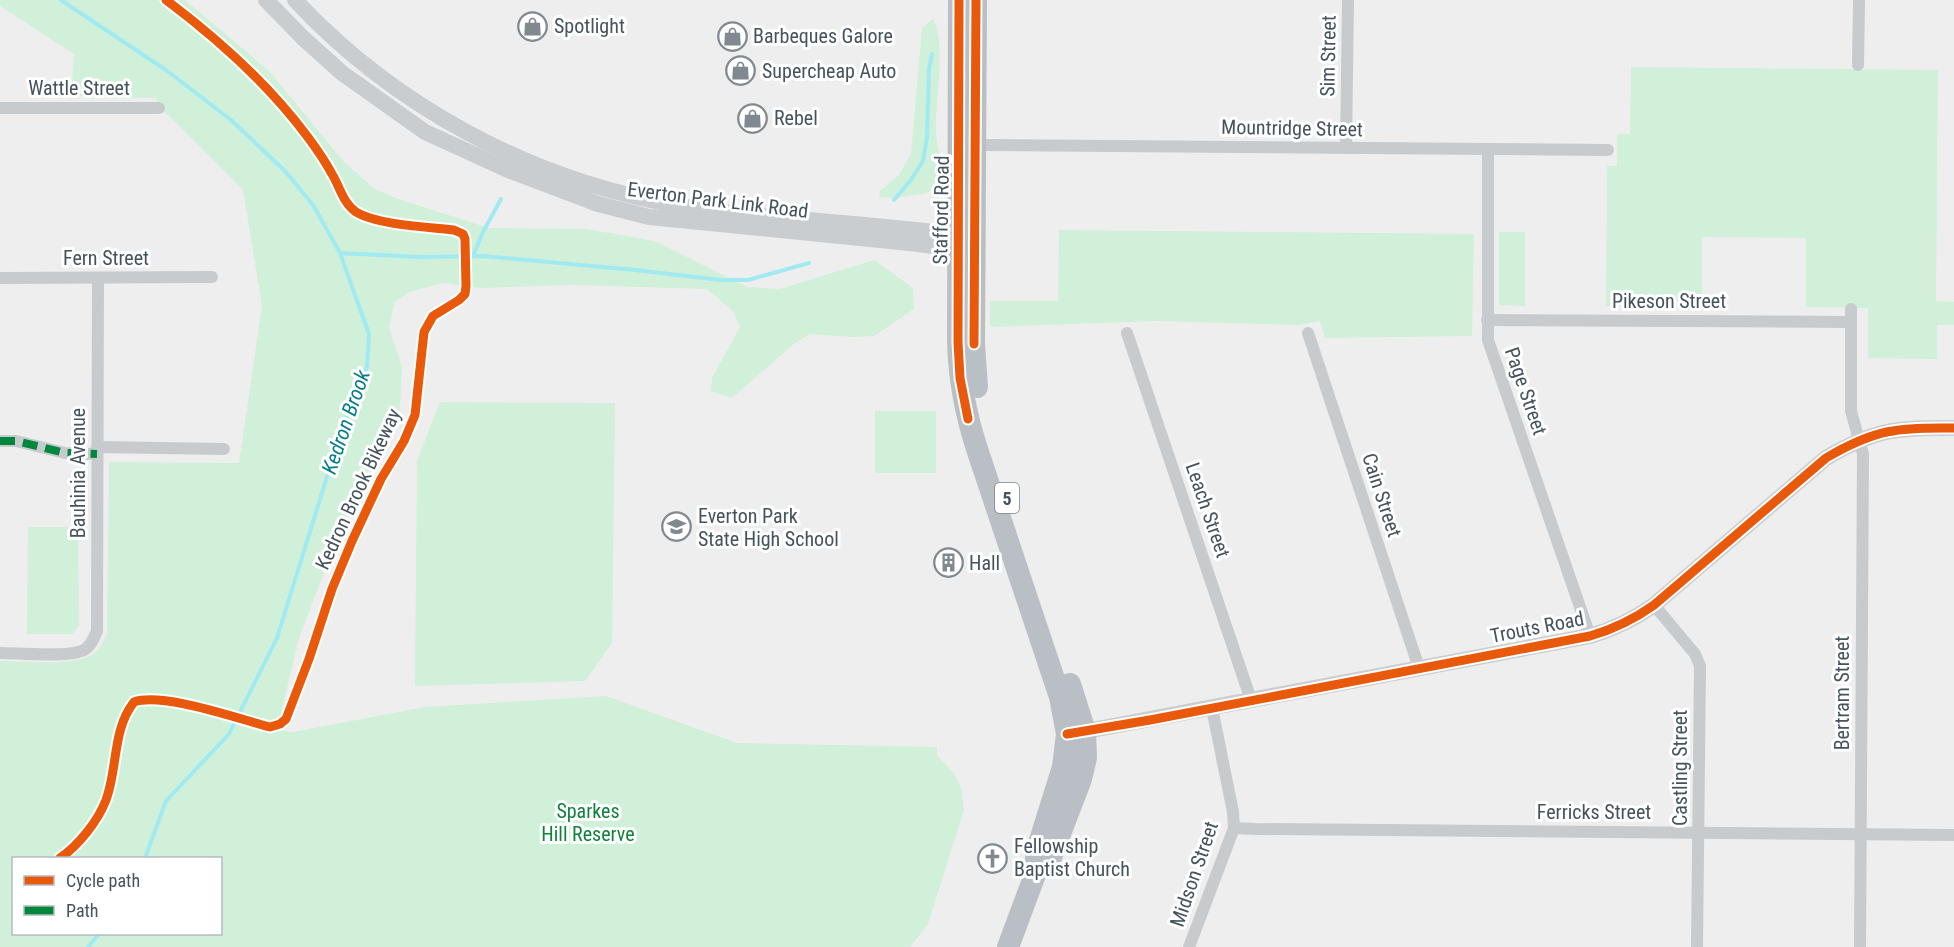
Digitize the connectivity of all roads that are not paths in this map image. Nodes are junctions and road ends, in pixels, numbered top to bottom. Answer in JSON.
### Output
{"nodes":[{"id":1,"x":266,"y":0,"type":"edge"},
{"id":2,"x":295,"y":0,"type":"edge"},
{"id":3,"x":959,"y":0,"type":"edge"},
{"id":4,"x":976,"y":0,"type":"edge"},
{"id":5,"x":1348,"y":0,"type":"edge"},
{"id":6,"x":1858,"y":0,"type":"edge"},
{"id":7,"x":1858,"y":65,"type":"dead end"},
{"id":8,"x":0,"y":108,"type":"edge"},
{"id":9,"x":159,"y":108,"type":"dead end"},
{"id":10,"x":975,"y":145,"type":"junction"},
{"id":11,"x":1346,"y":148,"type":"junction"},
{"id":12,"x":1488,"y":149,"type":"junction"},
{"id":13,"x":1608,"y":150,"type":"dead end"},
{"id":14,"x":966,"y":243,"type":"junction"},
{"id":15,"x":212,"y":277,"type":"dead end"},
{"id":16,"x":0,"y":278,"type":"edge"},
{"id":17,"x":98,"y":278,"type":"junction"},
{"id":18,"x":1851,"y":315,"type":"joint"},
{"id":19,"x":1487,"y":320,"type":"junction"},
{"id":20,"x":1127,"y":333,"type":"dead end"},
{"id":21,"x":1308,"y":333,"type":"dead end"},
{"id":22,"x":1954,"y":428,"type":"edge"},
{"id":23,"x":1859,"y":440,"type":"junction"},
{"id":24,"x":0,"y":441,"type":"edge"},
{"id":25,"x":224,"y":449,"type":"dead end"},
{"id":26,"x":97,"y":451,"type":"junction"},
{"id":27,"x":1654,"y":605,"type":"junction"},
{"id":28,"x":1590,"y":636,"type":"junction"},
{"id":29,"x":0,"y":653,"type":"edge"},
{"id":30,"x":1419,"y":668,"type":"junction"},
{"id":31,"x":1251,"y":700,"type":"junction"},
{"id":32,"x":1212,"y":708,"type":"junction"},
{"id":33,"x":1076,"y":733,"type":"junction"},
{"id":34,"x":1234,"y":828,"type":"junction"},
{"id":35,"x":1699,"y":832,"type":"junction"},
{"id":36,"x":1861,"y":834,"type":"junction"},
{"id":37,"x":1954,"y":835,"type":"edge"},
{"id":38,"x":1008,"y":947,"type":"edge"},
{"id":39,"x":1189,"y":947,"type":"edge"},
{"id":40,"x":1697,"y":947,"type":"edge"},
{"id":41,"x":1860,"y":947,"type":"edge"}],
"edges":[{"from":1,"to":14,"type":"main road","name":"Everton Park Link Road"},
{"from":2,"to":14,"type":"main road","name":"Everton Park Link Road"},
{"from":3,"to":14,"type":"highway","name":"Stafford Road","number":"5"},
{"from":4,"to":10,"type":"highway","name":"Stafford Road","number":"5"},
{"from":5,"to":11,"type":"street","name":"Sim Street"},
{"from":6,"to":7,"type":"street"},
{"from":8,"to":9,"type":"street","name":"Wattle Street"},
{"from":10,"to":11,"type":"street","name":"Mountridge Street"},
{"from":10,"to":14,"type":"highway","name":"Stafford Road","number":"5"},
{"from":11,"to":12,"type":"street","name":"Mountridge Street"},
{"from":12,"to":13,"type":"street","name":"Mountridge Street"},
{"from":12,"to":19,"type":"street","name":"Page Street"},
{"from":14,"to":33,"type":"highway","name":"Stafford Road","number":"5"},
{"from":15,"to":17,"type":"street","name":"Fern Street"},
{"from":16,"to":17,"type":"street","name":"Fern Street"},
{"from":17,"to":26,"type":"street","name":"Bauhinia Avenue"},
{"from":18,"to":19,"type":"street","name":"Pikeson Street"},
{"from":18,"to":23,"type":"street","name":"Bertram Street"},
{"from":19,"to":28,"type":"street","name":"Page Street"},
{"from":20,"to":31,"type":"street","name":"Leach Street"},
{"from":21,"to":30,"type":"street","name":"Cain Street"},
{"from":22,"to":23,"type":"main road","name":"Trouts Road"},
{"from":23,"to":27,"type":"main road","name":"Trouts Road"},
{"from":23,"to":36,"type":"street","name":"Bertram Street"},
{"from":24,"to":26,"type":"street"},
{"from":25,"to":26,"type":"street"},
{"from":26,"to":29,"type":"street","name":"Bauhinia Avenue"},
{"from":27,"to":28,"type":"main road","name":"Trouts Road"},
{"from":27,"to":35,"type":"street","name":"Castling Street"},
{"from":28,"to":30,"type":"main road","name":"Trouts Road"},
{"from":30,"to":31,"type":"main road","name":"Trouts Road"},
{"from":31,"to":32,"type":"main road","name":"Trouts Road"},
{"from":32,"to":33,"type":"main road","name":"Trouts Road"},
{"from":32,"to":34,"type":"street","name":"Midson Street"},
{"from":33,"to":38,"type":"highway","name":"Stafford Road","number":"5"},
{"from":34,"to":35,"type":"street","name":"Ferricks Street"},
{"from":34,"to":39,"type":"street","name":"Midson Street"},
{"from":35,"to":36,"type":"street","name":"Ferricks Street"},
{"from":35,"to":40,"type":"street","name":"Castling Street"},
{"from":36,"to":37,"type":"street","name":"Ferricks Street"},
{"from":36,"to":41,"type":"street","name":"Bertram Street"}]}
